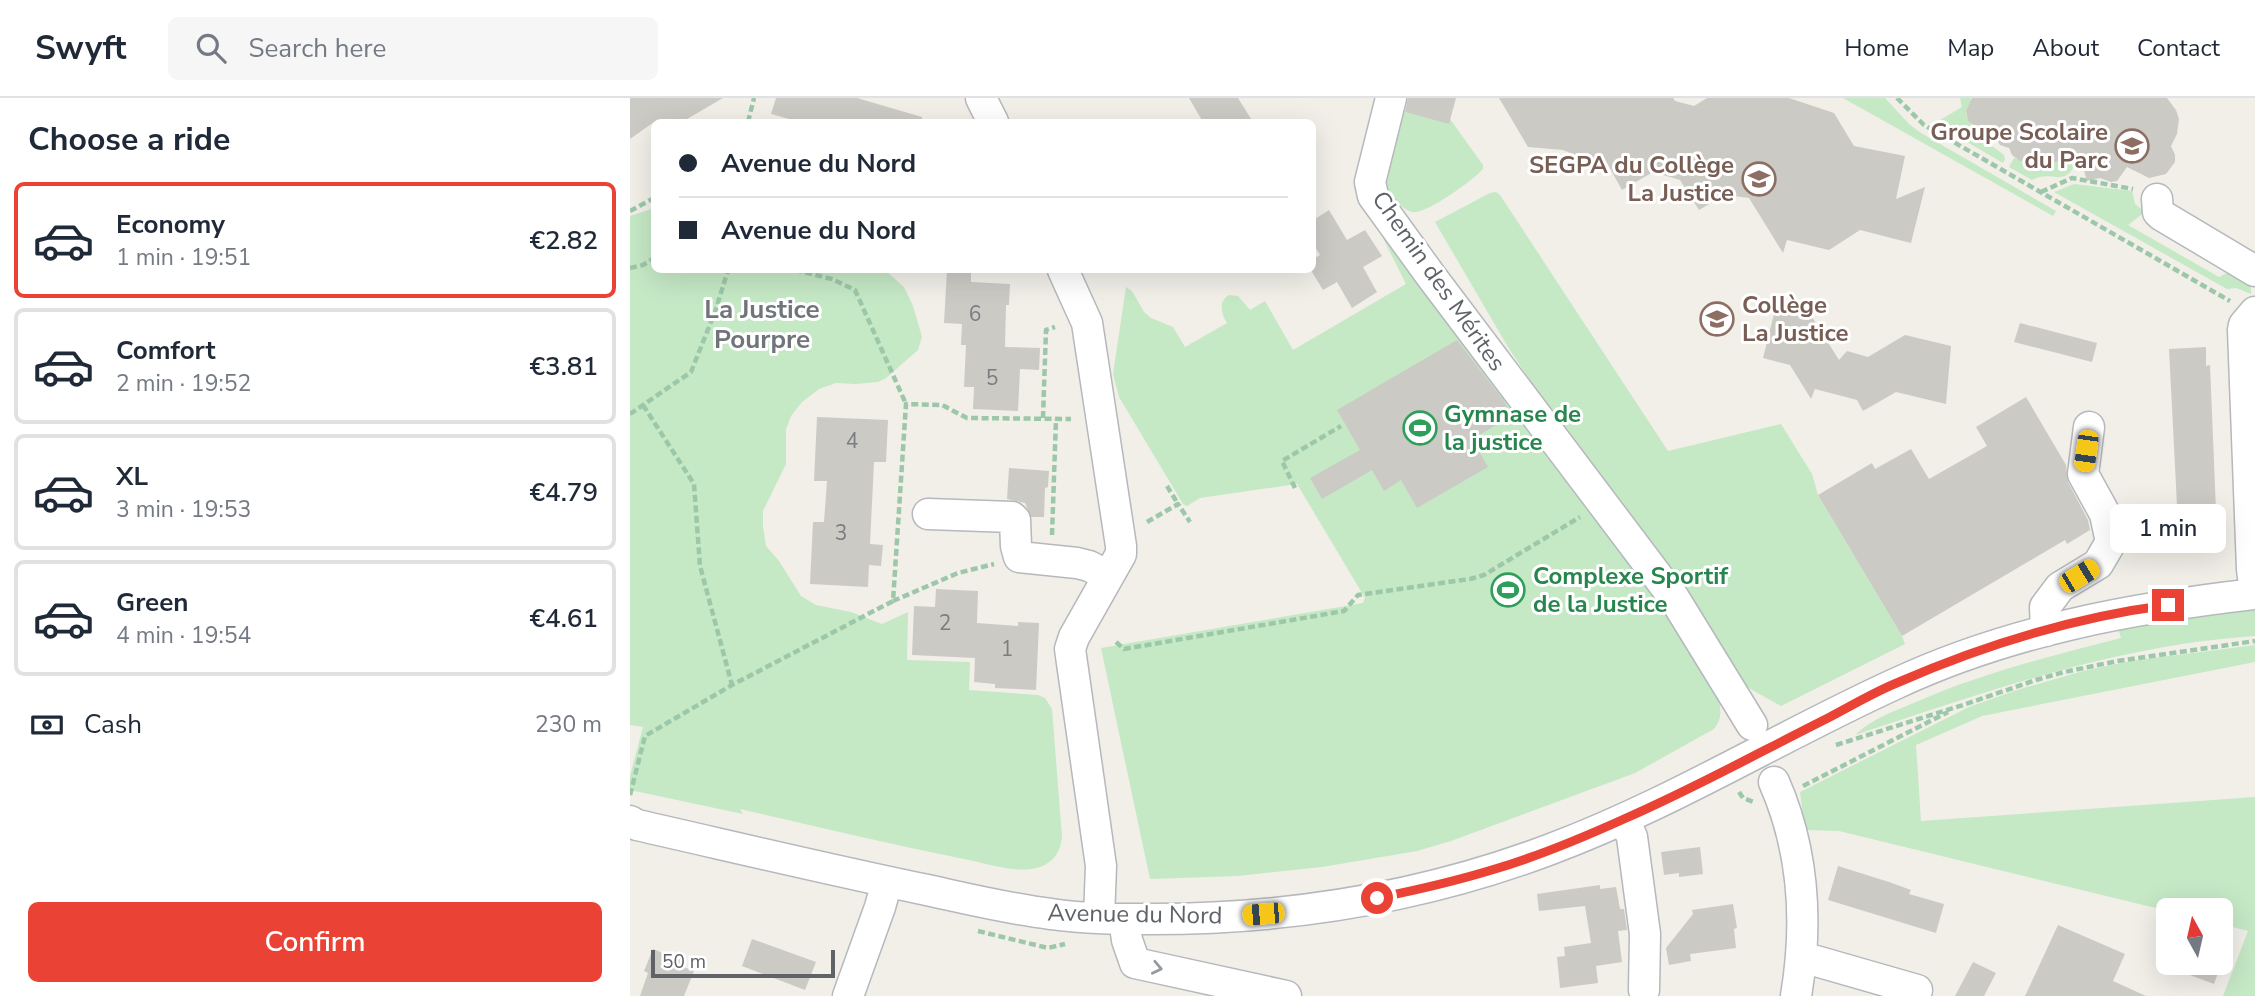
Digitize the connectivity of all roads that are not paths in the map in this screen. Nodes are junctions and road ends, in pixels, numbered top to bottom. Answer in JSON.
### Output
{"nodes":[{"id":1,"x":1391,"y":98,"type":"edge"},
{"id":2,"x":2157,"y":198,"type":"road end"},
{"id":3,"x":2255,"y":271,"type":"edge"},
{"id":4,"x":1065,"y":273,"type":"edge"},
{"id":5,"x":2250,"y":322,"type":"edge"},
{"id":6,"x":2089,"y":427,"type":"dead end"},
{"id":7,"x":928,"y":514,"type":"dead end"},
{"id":8,"x":1108,"y":576,"type":"junction"},
{"id":9,"x":2255,"y":594,"type":"edge"},
{"id":10,"x":2046,"y":631,"type":"junction"},
{"id":11,"x":1752,"y":725,"type":"dead end"},
{"id":12,"x":1777,"y":790,"type":"road end"},
{"id":13,"x":1624,"y":819,"type":"junction"},
{"id":14,"x":632,"y":824,"type":"edge"},
{"id":15,"x":887,"y":882,"type":"junction"},
{"id":16,"x":1111,"y":919,"type":"junction"},
{"id":17,"x":1802,"y":957,"type":"junction"},
{"id":18,"x":1644,"y":990,"type":"dead end"},
{"id":19,"x":1917,"y":990,"type":"dead end"},
{"id":20,"x":848,"y":996,"type":"edge"},
{"id":21,"x":1286,"y":996,"type":"edge"},
{"id":22,"x":1796,"y":996,"type":"edge"}],
"edges":[{"from":1,"to":11,"type":"street","name":"Chemin des Mérites"},
{"from":2,"to":3,"type":"street"},
{"from":4,"to":8,"type":"street"},
{"from":5,"to":9,"type":"street"},
{"from":6,"to":10,"type":"street"},
{"from":7,"to":8,"type":"street"},
{"from":8,"to":16,"type":"street"},
{"from":9,"to":10,"type":"street","name":"Avenue du Nord"},
{"from":10,"to":13,"type":"street","name":"Avenue du Nord"},
{"from":12,"to":17,"type":"street"},
{"from":13,"to":16,"type":"street","name":"Avenue du Nord"},
{"from":13,"to":18,"type":"street"},
{"from":14,"to":15,"type":"street","name":"Avenue du Nord"},
{"from":15,"to":16,"type":"street","name":"Avenue du Nord"},
{"from":15,"to":20,"type":"street"},
{"from":16,"to":21,"type":"street","one_way":true},
{"from":17,"to":19,"type":"street"},
{"from":17,"to":22,"type":"street"}]}
